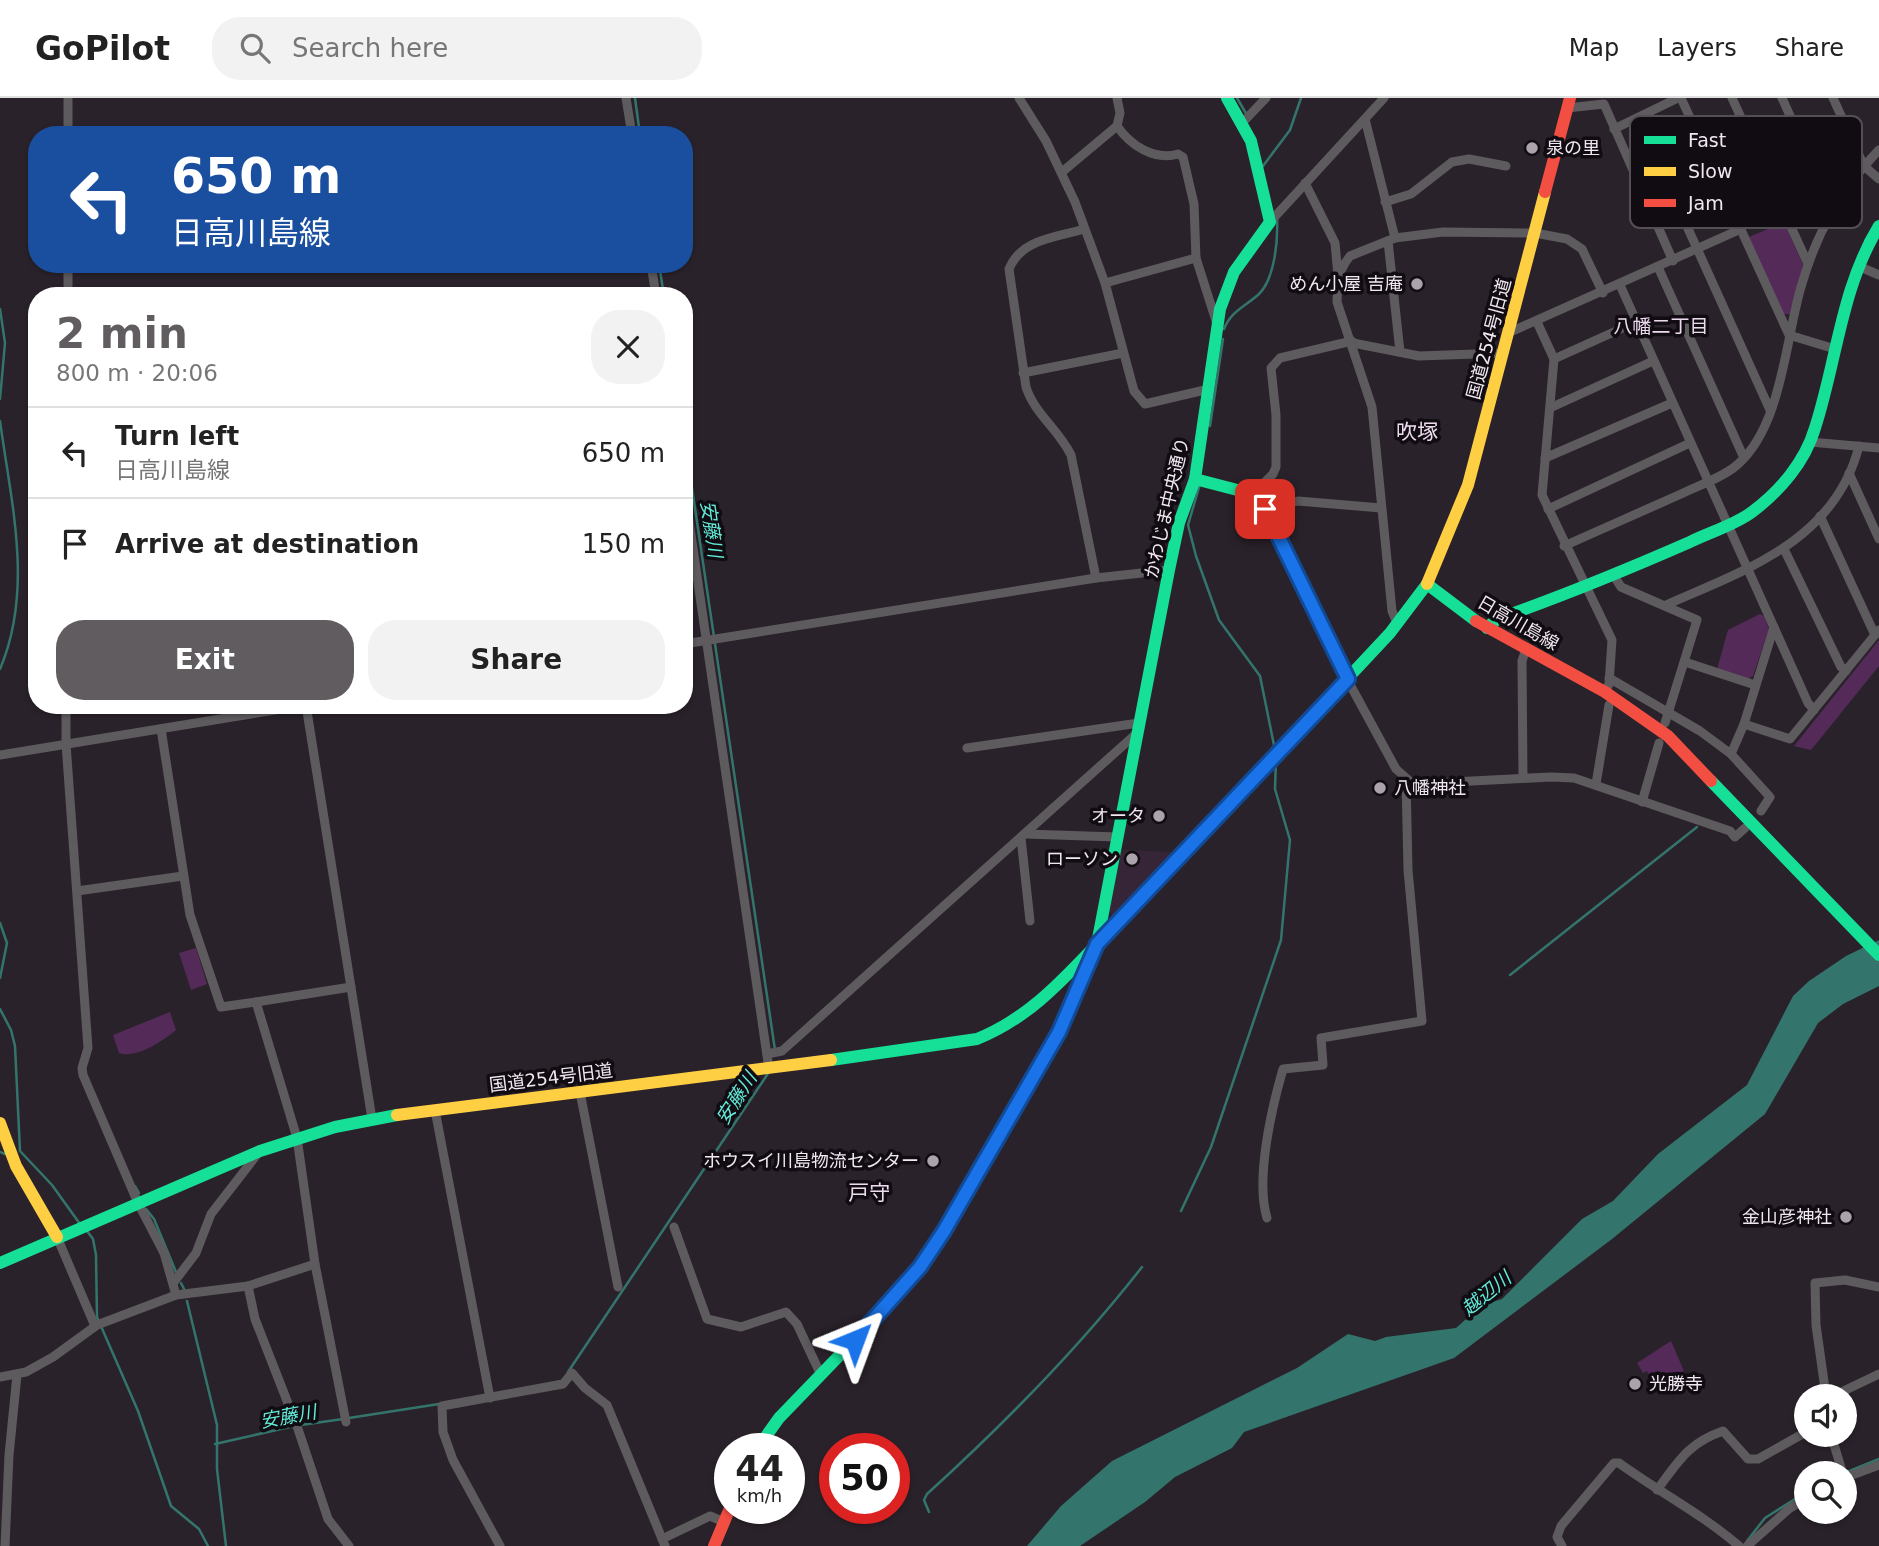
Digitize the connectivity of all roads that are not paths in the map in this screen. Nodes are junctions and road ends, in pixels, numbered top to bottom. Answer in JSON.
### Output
{"nodes":[{"id":1,"x":68,"y":98,"type":"edge"},
{"id":2,"x":626,"y":98,"type":"edge"},
{"id":3,"x":1019,"y":98,"type":"edge"},
{"id":4,"x":1118,"y":98,"type":"edge"},
{"id":5,"x":1227,"y":98,"type":"edge"},
{"id":6,"x":1266,"y":98,"type":"edge"},
{"id":7,"x":1384,"y":98,"type":"edge"},
{"id":8,"x":1680,"y":98,"type":"edge"},
{"id":9,"x":1732,"y":98,"type":"edge"},
{"id":10,"x":1782,"y":98,"type":"edge"},
{"id":11,"x":1833,"y":98,"type":"edge"},
{"id":12,"x":1568,"y":103,"type":"edge"},
{"id":13,"x":1642,"y":116,"type":"edge"},
{"id":14,"x":1689,"y":116,"type":"edge"},
{"id":15,"x":1740,"y":116,"type":"edge"},
{"id":16,"x":1790,"y":116,"type":"edge"},
{"id":17,"x":1841,"y":116,"type":"edge"},
{"id":18,"x":1365,"y":120,"type":"junction"},
{"id":19,"x":1244,"y":121,"type":"junction"},
{"id":20,"x":1630,"y":122,"type":"edge"},
{"id":21,"x":68,"y":126,"type":"edge"},
{"id":22,"x":631,"y":126,"type":"edge"},
{"id":23,"x":1116,"y":126,"type":"junction"},
{"id":24,"x":1614,"y":129,"type":"junction"},
{"id":25,"x":1879,"y":150,"type":"edge"},
{"id":26,"x":1862,"y":162,"type":"edge"},
{"id":27,"x":1630,"y":165,"type":"edge"},
{"id":28,"x":1506,"y":166,"type":"dead end"},
{"id":29,"x":1864,"y":166,"type":"junction"},
{"id":30,"x":1862,"y":169,"type":"edge"},
{"id":31,"x":1062,"y":172,"type":"junction"},
{"id":32,"x":1879,"y":179,"type":"edge"},
{"id":33,"x":1306,"y":183,"type":"junction"},
{"id":34,"x":1385,"y":202,"type":"junction"},
{"id":35,"x":1270,"y":222,"type":"junction"},
{"id":36,"x":1879,"y":226,"type":"edge"},
{"id":37,"x":1658,"y":228,"type":"edge"},
{"id":38,"x":1690,"y":228,"type":"edge"},
{"id":39,"x":1792,"y":228,"type":"edge"},
{"id":40,"x":1824,"y":228,"type":"edge"},
{"id":41,"x":1084,"y":229,"type":"junction"},
{"id":42,"x":1741,"y":229,"type":"joint"},
{"id":43,"x":1535,"y":233,"type":"junction"},
{"id":44,"x":1391,"y":239,"type":"junction"},
{"id":45,"x":1335,"y":247,"type":"junction"},
{"id":46,"x":1699,"y":248,"type":"junction"},
{"id":47,"x":1350,"y":256,"type":"junction"},
{"id":48,"x":1195,"y":258,"type":"junction"},
{"id":49,"x":1672,"y":261,"type":"junction"},
{"id":50,"x":1808,"y":264,"type":"junction"},
{"id":51,"x":1858,"y":266,"type":"junction"},
{"id":52,"x":1658,"y":267,"type":"junction"},
{"id":53,"x":1879,"y":275,"type":"edge"},
{"id":54,"x":1338,"y":276,"type":"junction"},
{"id":55,"x":1105,"y":283,"type":"junction"},
{"id":56,"x":1620,"y":285,"type":"junction"},
{"id":57,"x":1603,"y":293,"type":"junction"},
{"id":58,"x":1636,"y":321,"type":"junction"},
{"id":59,"x":1537,"y":322,"type":"junction"},
{"id":60,"x":1218,"y":325,"type":"junction"},
{"id":61,"x":1508,"y":333,"type":"junction"},
{"id":62,"x":1789,"y":335,"type":"junction"},
{"id":63,"x":1353,"y":342,"type":"junction"},
{"id":64,"x":1835,"y":349,"type":"junction"},
{"id":65,"x":1400,"y":352,"type":"junction"},
{"id":66,"x":1123,"y":353,"type":"junction"},
{"id":67,"x":1504,"y":353,"type":"junction"},
{"id":68,"x":1554,"y":359,"type":"junction"},
{"id":69,"x":1653,"y":361,"type":"junction"},
{"id":70,"x":1023,"y":373,"type":"junction"},
{"id":71,"x":1209,"y":389,"type":"junction"},
{"id":72,"x":1672,"y":403,"type":"junction"},
{"id":73,"x":1550,"y":408,"type":"junction"},
{"id":74,"x":1770,"y":410,"type":"junction"},
{"id":75,"x":1810,"y":442,"type":"junction"},
{"id":76,"x":1690,"y":443,"type":"junction"},
{"id":77,"x":1859,"y":446,"type":"junction"},
{"id":78,"x":1879,"y":448,"type":"edge"},
{"id":79,"x":1545,"y":458,"type":"junction"},
{"id":80,"x":1744,"y":458,"type":"junction"},
{"id":81,"x":1849,"y":473,"type":"junction"},
{"id":82,"x":1195,"y":479,"type":"junction"},
{"id":83,"x":1707,"y":482,"type":"junction"},
{"id":84,"x":1251,"y":496,"type":"junction"},
{"id":85,"x":1381,"y":508,"type":"junction"},
{"id":86,"x":1265,"y":509,"type":"junction"},
{"id":87,"x":1548,"y":509,"type":"junction"},
{"id":88,"x":1820,"y":516,"type":"junction"},
{"id":89,"x":1726,"y":525,"type":"junction"},
{"id":90,"x":1879,"y":538,"type":"edge"},
{"id":91,"x":1564,"y":546,"type":"junction"},
{"id":92,"x":693,"y":548,"type":"edge"},
{"id":93,"x":1784,"y":549,"type":"junction"},
{"id":94,"x":1747,"y":569,"type":"junction"},
{"id":95,"x":1169,"y":570,"type":"junction"},
{"id":96,"x":1614,"y":576,"type":"junction"},
{"id":97,"x":1096,"y":578,"type":"junction"},
{"id":98,"x":1427,"y":584,"type":"junction"},
{"id":99,"x":1585,"y":589,"type":"junction"},
{"id":100,"x":1666,"y":606,"type":"junction"},
{"id":101,"x":1397,"y":623,"type":"junction"},
{"id":102,"x":1774,"y":627,"type":"junction"},
{"id":103,"x":1487,"y":628,"type":"junction"},
{"id":104,"x":1877,"y":633,"type":"edge"},
{"id":105,"x":707,"y":641,"type":"junction"},
{"id":106,"x":693,"y":643,"type":"edge"},
{"id":107,"x":1526,"y":649,"type":"junction"},
{"id":108,"x":1685,"y":662,"type":"junction"},
{"id":109,"x":1846,"y":671,"type":"junction"},
{"id":110,"x":1609,"y":678,"type":"junction"},
{"id":111,"x":1348,"y":679,"type":"junction"},
{"id":112,"x":1755,"y":685,"type":"junction"},
{"id":113,"x":1607,"y":699,"type":"junction"},
{"id":114,"x":1814,"y":710,"type":"junction"},
{"id":115,"x":1669,"y":711,"type":"junction"},
{"id":116,"x":66,"y":714,"type":"edge"},
{"id":117,"x":252,"y":714,"type":"edge"},
{"id":118,"x":307,"y":714,"type":"edge"},
{"id":119,"x":1665,"y":723,"type":"dead end"},
{"id":120,"x":1744,"y":724,"type":"junction"},
{"id":121,"x":1138,"y":728,"type":"junction"},
{"id":122,"x":161,"y":729,"type":"junction"},
{"id":123,"x":1659,"y":743,"type":"dead end"},
{"id":124,"x":66,"y":744,"type":"junction"},
{"id":125,"x":967,"y":748,"type":"dead end"},
{"id":126,"x":1731,"y":754,"type":"junction"},
{"id":127,"x":0,"y":755,"type":"edge"},
{"id":128,"x":1523,"y":778,"type":"junction"},
{"id":129,"x":1406,"y":779,"type":"junction"},
{"id":130,"x":1595,"y":784,"type":"junction"},
{"id":131,"x":1642,"y":802,"type":"junction"},
{"id":132,"x":1760,"y":811,"type":"dead end"},
{"id":133,"x":1745,"y":828,"type":"dead end"},
{"id":134,"x":1023,"y":836,"type":"junction"},
{"id":135,"x":1118,"y":837,"type":"junction"},
{"id":136,"x":183,"y":876,"type":"junction"},
{"id":137,"x":77,"y":891,"type":"junction"},
{"id":138,"x":1030,"y":921,"type":"dead end"},
{"id":139,"x":1097,"y":944,"type":"junction"},
{"id":140,"x":1879,"y":955,"type":"edge"},
{"id":141,"x":351,"y":986,"type":"junction"},
{"id":142,"x":256,"y":1002,"type":"junction"},
{"id":143,"x":767,"y":1054,"type":"junction"},
{"id":144,"x":769,"y":1069,"type":"junction"},
{"id":145,"x":580,"y":1091,"type":"junction"},
{"id":146,"x":435,"y":1111,"type":"junction"},
{"id":147,"x":372,"y":1119,"type":"junction"},
{"id":148,"x":0,"y":1123,"type":"edge"},
{"id":149,"x":298,"y":1138,"type":"junction"},
{"id":150,"x":4,"y":1144,"type":"edge"},
{"id":151,"x":260,"y":1151,"type":"junction"},
{"id":152,"x":138,"y":1203,"type":"junction"},
{"id":153,"x":1267,"y":1218,"type":"dead end"},
{"id":154,"x":674,"y":1227,"type":"dead end"},
{"id":155,"x":57,"y":1237,"type":"junction"},
{"id":156,"x":0,"y":1263,"type":"edge"},
{"id":157,"x":315,"y":1264,"type":"junction"},
{"id":158,"x":174,"y":1282,"type":"junction"},
{"id":159,"x":248,"y":1286,"type":"junction"},
{"id":160,"x":618,"y":1287,"type":"dead end"},
{"id":161,"x":1879,"y":1287,"type":"edge"},
{"id":162,"x":176,"y":1295,"type":"junction"},
{"id":163,"x":95,"y":1326,"type":"junction"},
{"id":164,"x":1879,"y":1374,"type":"edge"},
{"id":165,"x":17,"y":1375,"type":"junction"},
{"id":166,"x":821,"y":1375,"type":"junction"},
{"id":167,"x":0,"y":1377,"type":"edge"},
{"id":168,"x":1824,"y":1384,"type":"edge"},
{"id":169,"x":1857,"y":1385,"type":"edge"},
{"id":170,"x":489,"y":1398,"type":"junction"},
{"id":171,"x":346,"y":1422,"type":"dead end"},
{"id":172,"x":768,"y":1433,"type":"edge"},
{"id":173,"x":1794,"y":1438,"type":"edge"},
{"id":174,"x":1879,"y":1465,"type":"edge"},
{"id":175,"x":1857,"y":1473,"type":"edge"},
{"id":176,"x":1657,"y":1490,"type":"junction"},
{"id":177,"x":1794,"y":1506,"type":"edge"},
{"id":178,"x":714,"y":1518,"type":"edge"},
{"id":179,"x":723,"y":1524,"type":"edge"},
{"id":180,"x":663,"y":1543,"type":"edge"},
{"id":181,"x":5,"y":1546,"type":"edge"},
{"id":182,"x":349,"y":1546,"type":"edge"},
{"id":183,"x":500,"y":1546,"type":"edge"},
{"id":184,"x":715,"y":1546,"type":"edge"},
{"id":185,"x":1562,"y":1546,"type":"edge"},
{"id":186,"x":1739,"y":1546,"type":"edge"},
{"id":187,"x":1747,"y":1546,"type":"edge"}],
"edges":[{"from":1,"to":21,"type":"street"},
{"from":2,"to":22,"type":"street"},
{"from":3,"to":31,"type":"street"},
{"from":4,"to":23,"type":"street"},
{"from":5,"to":19,"type":"street"},
{"from":6,"to":19,"type":"street"},
{"from":7,"to":18,"type":"street"},
{"from":8,"to":13,"type":"street"},
{"from":8,"to":14,"type":"street"},
{"from":9,"to":15,"type":"street"},
{"from":10,"to":16,"type":"street"},
{"from":11,"to":17,"type":"street"},
{"from":12,"to":24,"type":"street"},
{"from":12,"to":43,"type":"street","name":"国道254号旧道"},
{"from":18,"to":33,"type":"street"},
{"from":18,"to":34,"type":"street"},
{"from":19,"to":35,"type":"street"},
{"from":20,"to":24,"type":"street"},
{"from":23,"to":31,"type":"street"},
{"from":23,"to":48,"type":"street"},
{"from":24,"to":27,"type":"street"},
{"from":25,"to":29,"type":"street"},
{"from":26,"to":29,"type":"street"},
{"from":28,"to":34,"type":"street"},
{"from":29,"to":30,"type":"street"},
{"from":29,"to":32,"type":"street"},
{"from":31,"to":41,"type":"street"},
{"from":33,"to":35,"type":"street"},
{"from":33,"to":45,"type":"street"},
{"from":34,"to":44,"type":"street"},
{"from":35,"to":60,"type":"street","name":"かわじま中央通り"},
{"from":36,"to":51,"type":"street"},
{"from":37,"to":49,"type":"street"},
{"from":38,"to":46,"type":"street"},
{"from":39,"to":50,"type":"street"},
{"from":40,"to":50,"type":"street"},
{"from":41,"to":55,"type":"street"},
{"from":41,"to":70,"type":"street"},
{"from":42,"to":46,"type":"street"},
{"from":42,"to":62,"type":"street"},
{"from":43,"to":44,"type":"street"},
{"from":43,"to":57,"type":"street"},
{"from":43,"to":61,"type":"street","name":"国道254号旧道"},
{"from":44,"to":47,"type":"street"},
{"from":44,"to":65,"type":"street"},
{"from":45,"to":47,"type":"street"},
{"from":45,"to":54,"type":"street"},
{"from":46,"to":49,"type":"street"},
{"from":46,"to":74,"type":"street"},
{"from":47,"to":54,"type":"street"},
{"from":48,"to":55,"type":"street"},
{"from":48,"to":60,"type":"street"},
{"from":49,"to":52,"type":"street"},
{"from":50,"to":62,"type":"street"},
{"from":51,"to":53,"type":"street"},
{"from":51,"to":64,"type":"street"},
{"from":52,"to":56,"type":"street"},
{"from":52,"to":80,"type":"street"},
{"from":54,"to":63,"type":"street"},
{"from":55,"to":66,"type":"street"},
{"from":56,"to":57,"type":"street"},
{"from":56,"to":58,"type":"street"},
{"from":57,"to":59,"type":"street"},
{"from":58,"to":68,"type":"street"},
{"from":58,"to":69,"type":"street"},
{"from":59,"to":61,"type":"street"},
{"from":59,"to":68,"type":"street"},
{"from":60,"to":71,"type":"street","name":"かわじま中央通り"},
{"from":61,"to":67,"type":"street","name":"国道254号旧道"},
{"from":62,"to":64,"type":"street"},
{"from":62,"to":74,"type":"street"},
{"from":63,"to":65,"type":"street"},
{"from":63,"to":84,"type":"street"},
{"from":63,"to":85,"type":"street"},
{"from":64,"to":75,"type":"street"},
{"from":65,"to":67,"type":"street"},
{"from":66,"to":70,"type":"street"},
{"from":66,"to":71,"type":"street"},
{"from":67,"to":98,"type":"street","name":"国道254号旧道"},
{"from":68,"to":73,"type":"street"},
{"from":69,"to":72,"type":"street"},
{"from":69,"to":73,"type":"street"},
{"from":70,"to":97,"type":"street"},
{"from":71,"to":82,"type":"street","name":"かわじま中央通り"},
{"from":72,"to":76,"type":"street"},
{"from":72,"to":79,"type":"street"},
{"from":73,"to":79,"type":"street"},
{"from":74,"to":80,"type":"street"},
{"from":75,"to":77,"type":"street"},
{"from":75,"to":89,"type":"street"},
{"from":76,"to":83,"type":"street"},
{"from":76,"to":87,"type":"street"},
{"from":77,"to":78,"type":"street"},
{"from":77,"to":81,"type":"street"},
{"from":79,"to":87,"type":"street"},
{"from":80,"to":83,"type":"street"},
{"from":81,"to":88,"type":"street"},
{"from":81,"to":90,"type":"street"},
{"from":82,"to":84,"type":"street"},
{"from":82,"to":95,"type":"street","name":"かわじま中央通り"},
{"from":83,"to":89,"type":"street"},
{"from":83,"to":91,"type":"street"},
{"from":84,"to":86,"type":"street"},
{"from":85,"to":86,"type":"street"},
{"from":85,"to":101,"type":"street"},
{"from":86,"to":111,"type":"street"},
{"from":87,"to":91,"type":"street"},
{"from":88,"to":93,"type":"street"},
{"from":88,"to":104,"type":"street"},
{"from":89,"to":94,"type":"street"},
{"from":89,"to":96,"type":"street"},
{"from":91,"to":99,"type":"street"},
{"from":92,"to":105,"type":"street"},
{"from":93,"to":94,"type":"street"},
{"from":93,"to":109,"type":"street"},
{"from":94,"to":100,"type":"street"},
{"from":94,"to":102,"type":"street"},
{"from":95,"to":97,"type":"street"},
{"from":95,"to":121,"type":"street","name":"かわじま中央通り"},
{"from":96,"to":99,"type":"street"},
{"from":96,"to":100,"type":"street"},
{"from":97,"to":105,"type":"street"},
{"from":98,"to":101,"type":"street"},
{"from":98,"to":103,"type":"street","name":"日高川島線"},
{"from":99,"to":103,"type":"street"},
{"from":99,"to":110,"type":"street"},
{"from":100,"to":108,"type":"street"},
{"from":101,"to":111,"type":"street"},
{"from":102,"to":112,"type":"street"},
{"from":102,"to":114,"type":"street"},
{"from":103,"to":107,"type":"street","name":"日高川島線"},
{"from":104,"to":109,"type":"street"},
{"from":105,"to":106,"type":"street"},
{"from":105,"to":143,"type":"street"},
{"from":107,"to":113,"type":"street","name":"日高川島線"},
{"from":107,"to":128,"type":"street"},
{"from":108,"to":112,"type":"street"},
{"from":108,"to":115,"type":"street"},
{"from":109,"to":114,"type":"street"},
{"from":110,"to":113,"type":"street"},
{"from":110,"to":115,"type":"street"},
{"from":111,"to":129,"type":"street"},
{"from":111,"to":139,"type":"street","name":"国道254号旧道"},
{"from":112,"to":120,"type":"street"},
{"from":113,"to":130,"type":"street"},
{"from":113,"to":140,"type":"street","name":"日高川島線"},
{"from":114,"to":120,"type":"street"},
{"from":115,"to":119,"type":"street"},
{"from":115,"to":126,"type":"street"},
{"from":116,"to":124,"type":"street"},
{"from":117,"to":122,"type":"street"},
{"from":118,"to":141,"type":"street"},
{"from":120,"to":126,"type":"street"},
{"from":121,"to":125,"type":"street"},
{"from":121,"to":134,"type":"street"},
{"from":121,"to":135,"type":"street","name":"かわじま中央通り"},
{"from":122,"to":124,"type":"street"},
{"from":122,"to":136,"type":"street"},
{"from":123,"to":131,"type":"street"},
{"from":124,"to":127,"type":"street"},
{"from":124,"to":137,"type":"street"},
{"from":126,"to":132,"type":"street"},
{"from":128,"to":129,"type":"street"},
{"from":128,"to":130,"type":"street"},
{"from":129,"to":153,"type":"street"},
{"from":130,"to":131,"type":"street"},
{"from":131,"to":133,"type":"street"},
{"from":134,"to":135,"type":"street"},
{"from":134,"to":138,"type":"street"},
{"from":134,"to":143,"type":"street"},
{"from":135,"to":139,"type":"street","name":"かわじま中央通り"},
{"from":136,"to":137,"type":"street"},
{"from":136,"to":142,"type":"street"},
{"from":137,"to":152,"type":"street"},
{"from":139,"to":144,"type":"street","name":"国道254号旧道"},
{"from":139,"to":166,"type":"street"},
{"from":141,"to":142,"type":"street"},
{"from":141,"to":147,"type":"street"},
{"from":142,"to":149,"type":"street"},
{"from":143,"to":144,"type":"street"},
{"from":144,"to":145,"type":"street","name":"国道254号旧道"},
{"from":145,"to":146,"type":"street","name":"国道254号旧道"},
{"from":145,"to":160,"type":"street"},
{"from":146,"to":147,"type":"street","name":"国道254号旧道"},
{"from":146,"to":170,"type":"street"},
{"from":147,"to":149,"type":"street","name":"国道254号旧道"},
{"from":148,"to":150,"type":"street"},
{"from":149,"to":151,"type":"street","name":"国道254号旧道"},
{"from":149,"to":157,"type":"street"},
{"from":150,"to":155,"type":"street"},
{"from":151,"to":152,"type":"street","name":"国道254号旧道"},
{"from":151,"to":158,"type":"street"},
{"from":152,"to":155,"type":"street","name":"国道254号旧道"},
{"from":152,"to":158,"type":"street"},
{"from":154,"to":166,"type":"street"},
{"from":155,"to":156,"type":"street","name":"国道254号旧道"},
{"from":155,"to":163,"type":"street"},
{"from":157,"to":159,"type":"street"},
{"from":157,"to":171,"type":"street"},
{"from":158,"to":162,"type":"street"},
{"from":159,"to":162,"type":"street"},
{"from":159,"to":182,"type":"street"},
{"from":161,"to":168,"type":"street"},
{"from":162,"to":163,"type":"street"},
{"from":163,"to":165,"type":"street"},
{"from":164,"to":169,"type":"street"},
{"from":165,"to":167,"type":"street"},
{"from":165,"to":181,"type":"street"},
{"from":166,"to":172,"type":"street"},
{"from":170,"to":180,"type":"street"},
{"from":170,"to":183,"type":"street"},
{"from":173,"to":176,"type":"street"},
{"from":174,"to":175,"type":"street"},
{"from":176,"to":185,"type":"street"},
{"from":176,"to":186,"type":"street"},
{"from":177,"to":187,"type":"street"},
{"from":178,"to":180,"type":"street"},
{"from":179,"to":184,"type":"street"}]}
